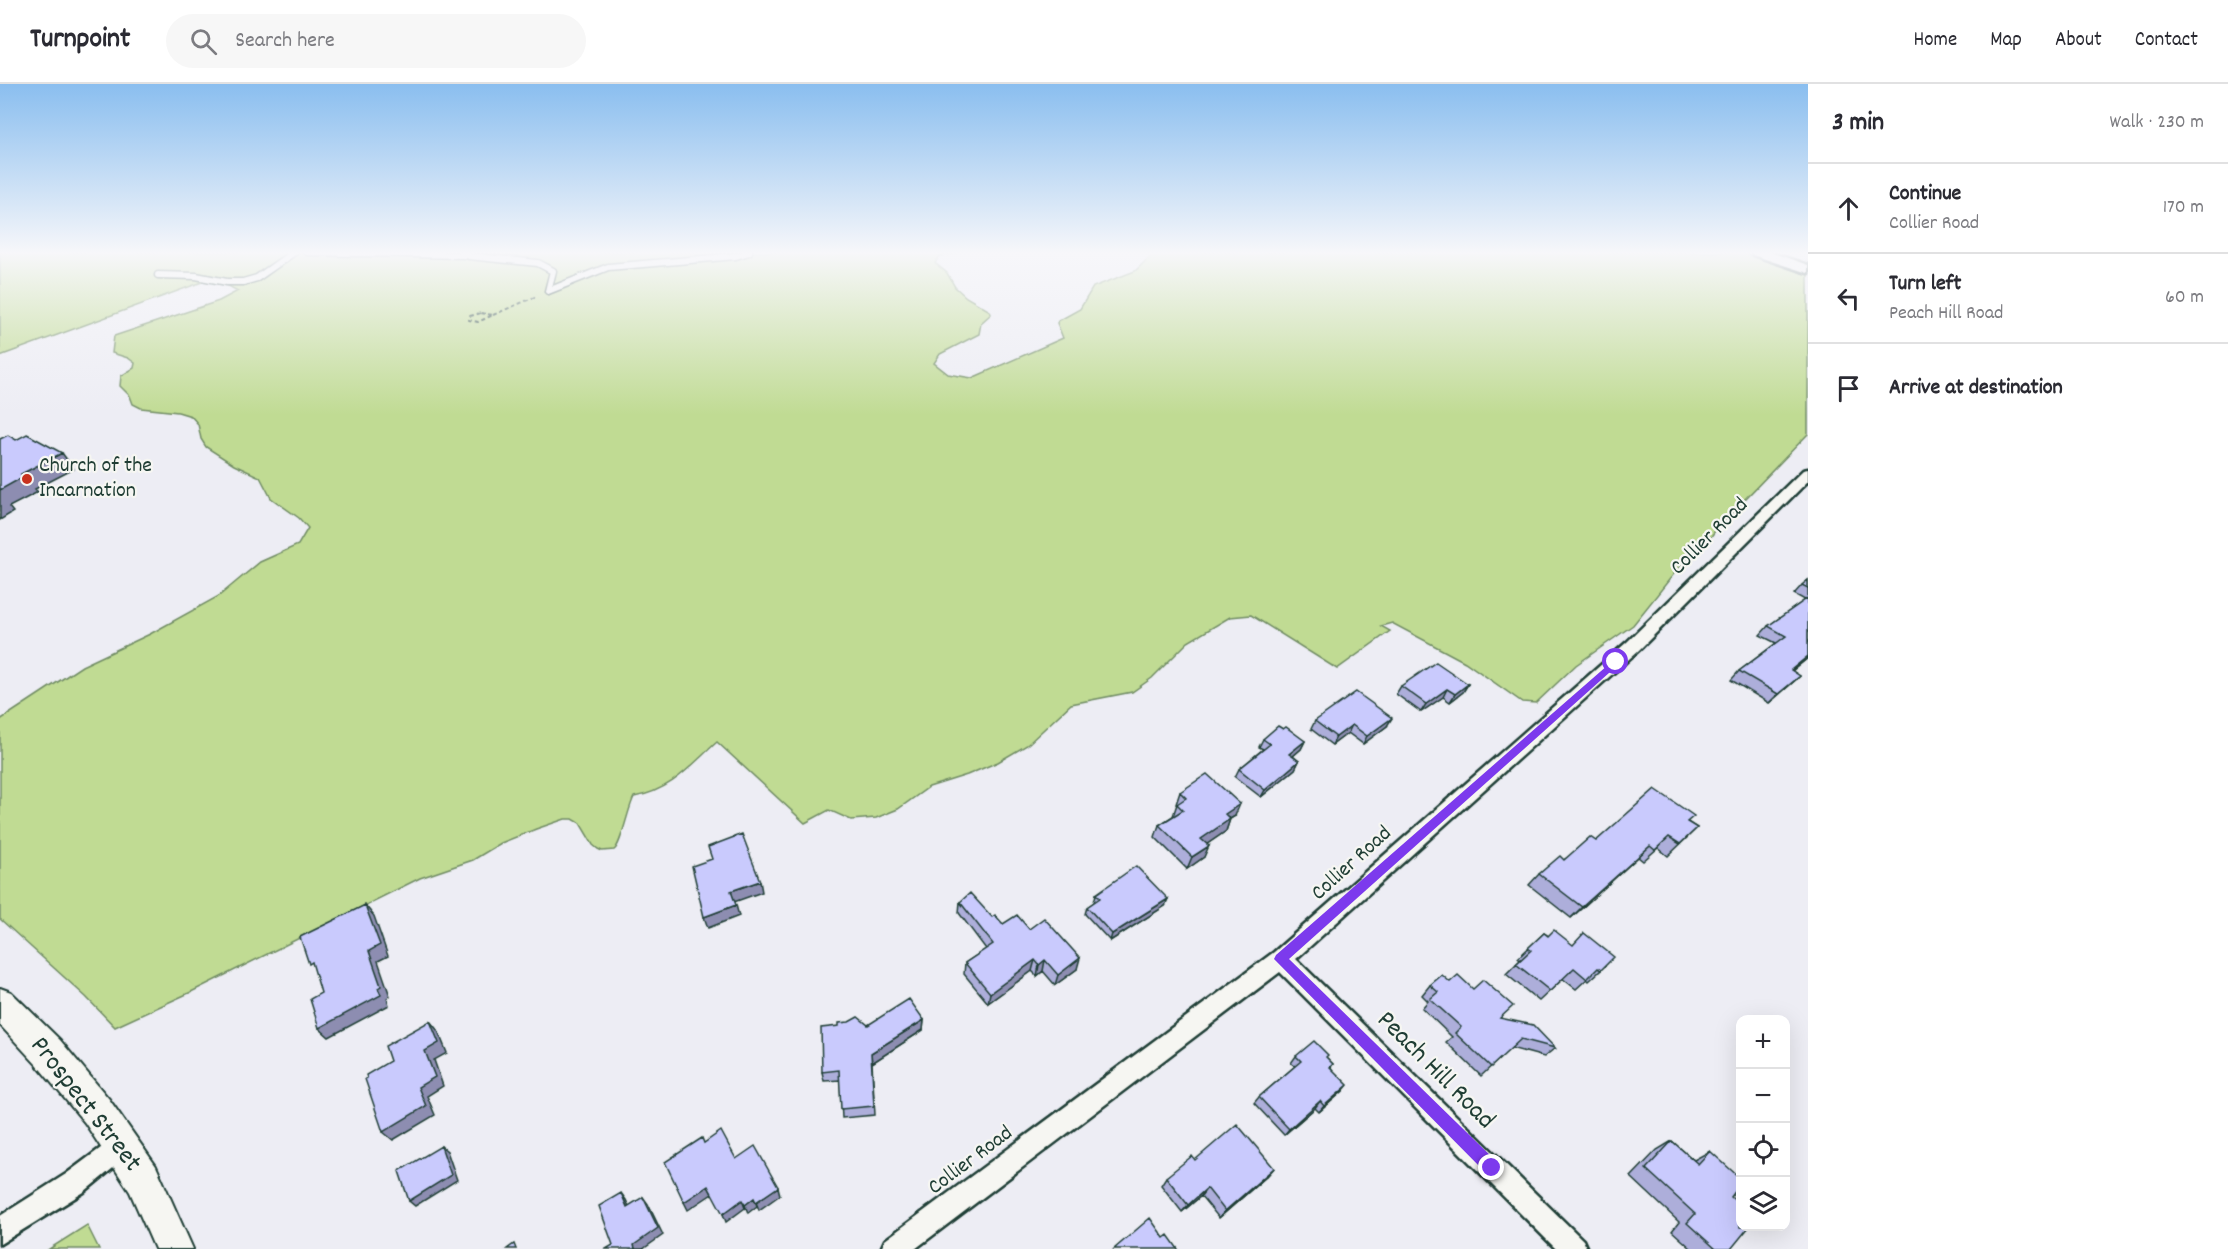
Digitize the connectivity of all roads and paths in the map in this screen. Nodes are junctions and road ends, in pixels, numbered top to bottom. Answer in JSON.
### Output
{"nodes":[{"id":1,"x":513,"y":306,"type":"edge"},
{"id":2,"x":493,"y":315,"type":"junction"},
{"id":3,"x":1808,"y":473,"type":"edge"},
{"id":4,"x":1281,"y":959,"type":"junction"},
{"id":5,"x":0,"y":1003,"type":"edge"},
{"id":6,"x":121,"y":1148,"type":"junction"},
{"id":7,"x":0,"y":1231,"type":"edge"},
{"id":8,"x":174,"y":1249,"type":"edge"},
{"id":9,"x":894,"y":1249,"type":"edge"},
{"id":10,"x":1574,"y":1249,"type":"edge"}],
"edges":[{"from":1,"to":2,"type":"path"},
{"from":2,"to":2,"type":"path"},
{"from":3,"to":4,"type":"street","name":"Collier Road"},
{"from":4,"to":9,"type":"street","name":"Collier Road"},
{"from":4,"to":10,"type":"street","name":"Peach Hill Road"},
{"from":5,"to":6,"type":"main road","name":"Prospect Street"},
{"from":6,"to":7,"type":"street"},
{"from":6,"to":8,"type":"main road","name":"Prospect Street"}]}
